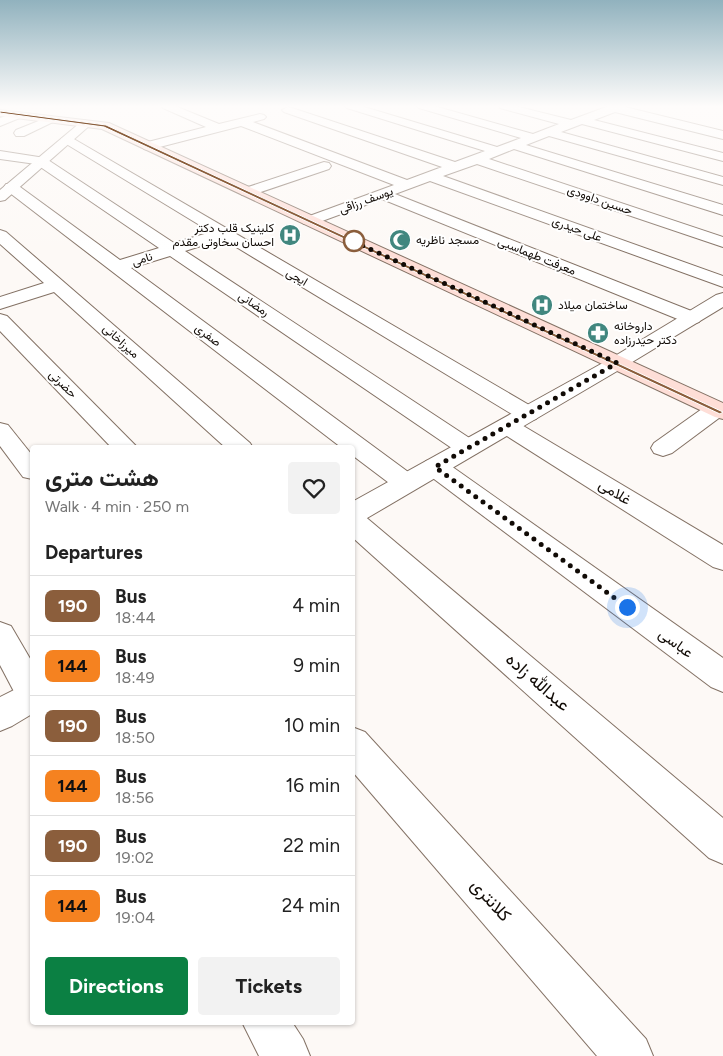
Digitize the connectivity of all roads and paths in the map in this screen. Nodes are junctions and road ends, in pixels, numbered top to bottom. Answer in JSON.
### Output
{"nodes":[{"id":1,"x":2,"y":155,"type":"edge"},
{"id":2,"x":47,"y":155,"type":"edge"},
{"id":3,"x":94,"y":155,"type":"edge"},
{"id":4,"x":168,"y":155,"type":"edge"},
{"id":5,"x":329,"y":155,"type":"edge"},
{"id":6,"x":420,"y":155,"type":"edge"},
{"id":7,"x":486,"y":155,"type":"edge"},
{"id":8,"x":546,"y":155,"type":"edge"},
{"id":9,"x":640,"y":155,"type":"edge"},
{"id":10,"x":14,"y":157,"type":"junction"},
{"id":11,"x":476,"y":159,"type":"junction"},
{"id":12,"x":40,"y":161,"type":"junction"},
{"id":13,"x":298,"y":162,"type":"dead end"},
{"id":14,"x":0,"y":164,"type":"edge"},
{"id":15,"x":455,"y":167,"type":"junction"},
{"id":16,"x":430,"y":176,"type":"junction"},
{"id":17,"x":652,"y":176,"type":"dead end"},
{"id":18,"x":717,"y":180,"type":"edge"},
{"id":19,"x":636,"y":183,"type":"junction"},
{"id":20,"x":406,"y":185,"type":"junction"},
{"id":21,"x":5,"y":192,"type":"edge"},
{"id":22,"x":247,"y":192,"type":"junction"},
{"id":23,"x":382,"y":194,"type":"junction"},
{"id":24,"x":676,"y":196,"type":"junction"},
{"id":25,"x":719,"y":206,"type":"edge"},
{"id":26,"x":483,"y":216,"type":"dead end"},
{"id":27,"x":310,"y":221,"type":"junction"},
{"id":28,"x":458,"y":225,"type":"junction"},
{"id":29,"x":224,"y":233,"type":"junction"},
{"id":30,"x":0,"y":236,"type":"edge"},
{"id":31,"x":543,"y":239,"type":"dead end"},
{"id":32,"x":723,"y":242,"type":"edge"},
{"id":33,"x":172,"y":249,"type":"junction"},
{"id":34,"x":520,"y":249,"type":"junction"},
{"id":35,"x":117,"y":267,"type":"junction"},
{"id":36,"x":723,"y":282,"type":"edge"},
{"id":37,"x":58,"y":285,"type":"junction"},
{"id":38,"x":723,"y":299,"type":"edge"},
{"id":39,"x":0,"y":303,"type":"edge"},
{"id":40,"x":692,"y":318,"type":"junction"},
{"id":41,"x":0,"y":320,"type":"edge"},
{"id":42,"x":617,"y":363,"type":"junction"},
{"id":43,"x":720,"y":410,"type":"edge"},
{"id":44,"x":518,"y":420,"type":"junction"},
{"id":45,"x":0,"y":430,"type":"edge"},
{"id":46,"x":123,"y":445,"type":"edge"},
{"id":47,"x":238,"y":445,"type":"edge"},
{"id":48,"x":468,"y":448,"type":"junction"},
{"id":49,"x":663,"y":448,"type":"dead end"},
{"id":50,"x":435,"y":467,"type":"junction"},
{"id":51,"x":30,"y":468,"type":"edge"},
{"id":52,"x":406,"y":483,"type":"junction"},
{"id":53,"x":355,"y":512,"type":"edge"},
{"id":54,"x":355,"y":524,"type":"edge"},
{"id":55,"x":723,"y":559,"type":"edge"},
{"id":56,"x":0,"y":635,"type":"edge"},
{"id":57,"x":723,"y":677,"type":"edge"},
{"id":58,"x":30,"y":690,"type":"edge"},
{"id":59,"x":30,"y":695,"type":"edge"},
{"id":60,"x":0,"y":715,"type":"edge"},
{"id":61,"x":355,"y":747,"type":"edge"},
{"id":62,"x":723,"y":844,"type":"edge"},
{"id":63,"x":267,"y":1025,"type":"edge"},
{"id":64,"x":286,"y":1056,"type":"edge"},
{"id":65,"x":629,"y":1056,"type":"edge"}],
"edges":[{"from":1,"to":10,"type":"street"},
{"from":2,"to":12,"type":"street"},
{"from":3,"to":29,"type":"street","name":"ایجی"},
{"from":4,"to":22,"type":"main road"},
{"from":5,"to":20,"type":"street"},
{"from":6,"to":15,"type":"street"},
{"from":7,"to":11,"type":"street","name":"یوسف رزاقی"},
{"from":8,"to":19,"type":"street"},
{"from":9,"to":18,"type":"street"},
{"from":10,"to":12,"type":"street"},
{"from":10,"to":14,"type":"street"},
{"from":11,"to":15,"type":"street","name":"یوسف رزاقی"},
{"from":11,"to":32,"type":"street","name":"حسین داوودی"},
{"from":12,"to":21,"type":"street"},
{"from":12,"to":33,"type":"street","name":"رمضانی"},
{"from":13,"to":22,"type":"street"},
{"from":15,"to":16,"type":"street","name":"یوسف رزاقی"},
{"from":16,"to":20,"type":"street","name":"یوسف رزاقی"},
{"from":16,"to":36,"type":"street","name":"علی حیدری"},
{"from":17,"to":19,"type":"street"},
{"from":18,"to":24,"type":"street"},
{"from":19,"to":24,"type":"street"},
{"from":20,"to":23,"type":"street","name":"یوسف رزاقی"},
{"from":21,"to":35,"type":"street","name":"صفری"},
{"from":22,"to":27,"type":"main road"},
{"from":23,"to":27,"type":"street","name":"یوسف رزاقی"},
{"from":23,"to":28,"type":"street","name":"معرفت طهماسبی"},
{"from":24,"to":25,"type":"street"},
{"from":26,"to":28,"type":"street"},
{"from":27,"to":42,"type":"main road"},
{"from":28,"to":34,"type":"street","name":"معرفت طهماسبی"},
{"from":29,"to":33,"type":"street","name":"نامی"},
{"from":29,"to":44,"type":"street","name":"ایجی"},
{"from":30,"to":37,"type":"street","name":"میرزاخانی"},
{"from":31,"to":34,"type":"street"},
{"from":33,"to":35,"type":"street","name":"نامی"},
{"from":33,"to":48,"type":"street","name":"رمضانی"},
{"from":34,"to":40,"type":"street","name":"معرفت طهماسبی"},
{"from":35,"to":52,"type":"street","name":"صفری"},
{"from":37,"to":39,"type":"street"},
{"from":37,"to":47,"type":"street","name":"میرزاخانی"},
{"from":38,"to":40,"type":"street"},
{"from":40,"to":42,"type":"street"},
{"from":41,"to":46,"type":"street","name":"حضرتی"},
{"from":42,"to":43,"type":"main road"},
{"from":42,"to":44,"type":"street"},
{"from":43,"to":49,"type":"street"},
{"from":44,"to":48,"type":"street"},
{"from":44,"to":55,"type":"street","name":"غلامی"},
{"from":45,"to":51,"type":"street"},
{"from":48,"to":50,"type":"street"},
{"from":50,"to":52,"type":"street"},
{"from":50,"to":57,"type":"street","name":"عباسی"},
{"from":52,"to":53,"type":"street"},
{"from":54,"to":62,"type":"street","name":"عبدالله زاده"},
{"from":56,"to":58,"type":"street"},
{"from":59,"to":60,"type":"street"},
{"from":61,"to":65,"type":"street","name":"کلانتری"},
{"from":63,"to":64,"type":"street"}]}
